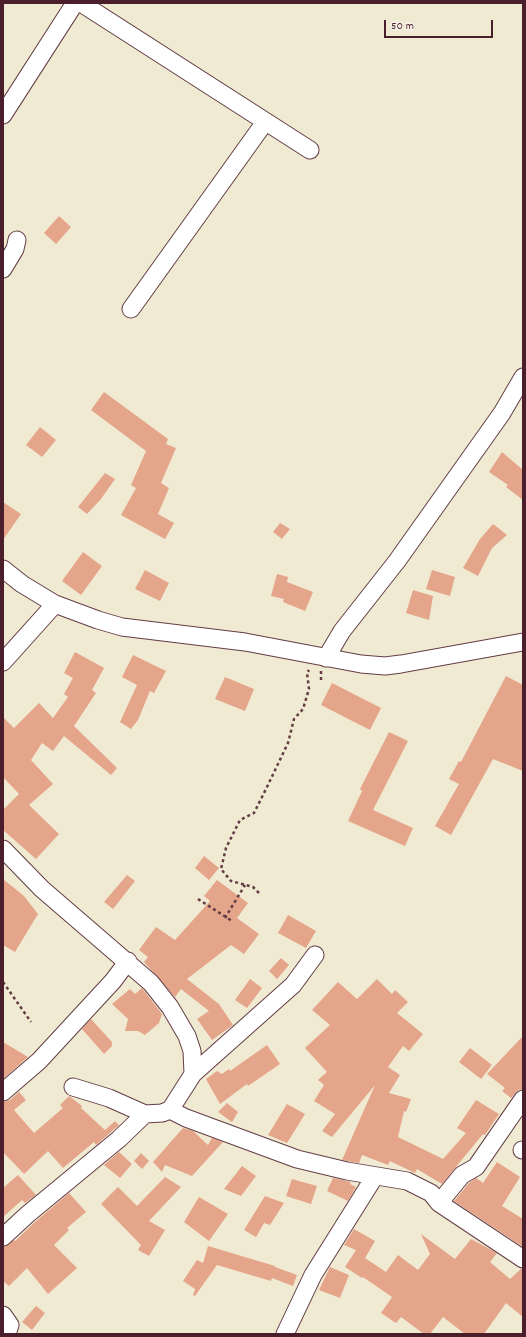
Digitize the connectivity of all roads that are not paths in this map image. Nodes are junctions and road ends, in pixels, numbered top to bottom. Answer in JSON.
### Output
{"nodes":[{"id":1,"x":75,"y":3,"type":"edge"},
{"id":2,"x":81,"y":3,"type":"edge"},
{"id":3,"x":3,"y":115,"type":"edge"},
{"id":4,"x":265,"y":122,"type":"junction"},
{"id":5,"x":310,"y":150,"type":"dead end"},
{"id":6,"x":17,"y":240,"type":"dead end"},
{"id":7,"x":3,"y":269,"type":"edge"},
{"id":8,"x":131,"y":309,"type":"dead end"},
{"id":9,"x":523,"y":377,"type":"edge"},
{"id":10,"x":3,"y":569,"type":"edge"},
{"id":11,"x":55,"y":604,"type":"junction"},
{"id":12,"x":523,"y":642,"type":"edge"},
{"id":13,"x":320,"y":657,"type":"junction"},
{"id":14,"x":3,"y":662,"type":"edge"},
{"id":15,"x":3,"y":849,"type":"edge"},
{"id":16,"x":315,"y":955,"type":"dead end"},
{"id":17,"x":128,"y":961,"type":"junction"},
{"id":18,"x":193,"y":1074,"type":"junction"},
{"id":19,"x":73,"y":1088,"type":"dead end"},
{"id":20,"x":3,"y":1092,"type":"edge"},
{"id":21,"x":523,"y":1099,"type":"edge"},
{"id":22,"x":170,"y":1110,"type":"junction"},
{"id":23,"x":145,"y":1114,"type":"junction"},
{"id":24,"x":375,"y":1176,"type":"junction"},
{"id":25,"x":439,"y":1203,"type":"junction"},
{"id":26,"x":3,"y":1237,"type":"edge"},
{"id":27,"x":523,"y":1259,"type":"edge"},
{"id":28,"x":3,"y":1315,"type":"edge"},
{"id":29,"x":7,"y":1334,"type":"edge"},
{"id":30,"x":285,"y":1334,"type":"edge"}],
"edges":[{"from":1,"to":3,"type":"street"},
{"from":2,"to":4,"type":"street"},
{"from":4,"to":5,"type":"street"},
{"from":4,"to":8,"type":"street"},
{"from":6,"to":7,"type":"street"},
{"from":9,"to":13,"type":"street"},
{"from":10,"to":11,"type":"street"},
{"from":11,"to":13,"type":"street"},
{"from":11,"to":14,"type":"street"},
{"from":12,"to":13,"type":"street"},
{"from":15,"to":17,"type":"street"},
{"from":16,"to":18,"type":"street"},
{"from":17,"to":18,"type":"street"},
{"from":17,"to":20,"type":"street"},
{"from":18,"to":22,"type":"street"},
{"from":19,"to":23,"type":"street"},
{"from":21,"to":25,"type":"street"},
{"from":22,"to":23,"type":"street"},
{"from":22,"to":24,"type":"street"},
{"from":23,"to":26,"type":"street"},
{"from":24,"to":25,"type":"street"},
{"from":24,"to":30,"type":"street"},
{"from":25,"to":27,"type":"street"},
{"from":28,"to":29,"type":"street"}]}
